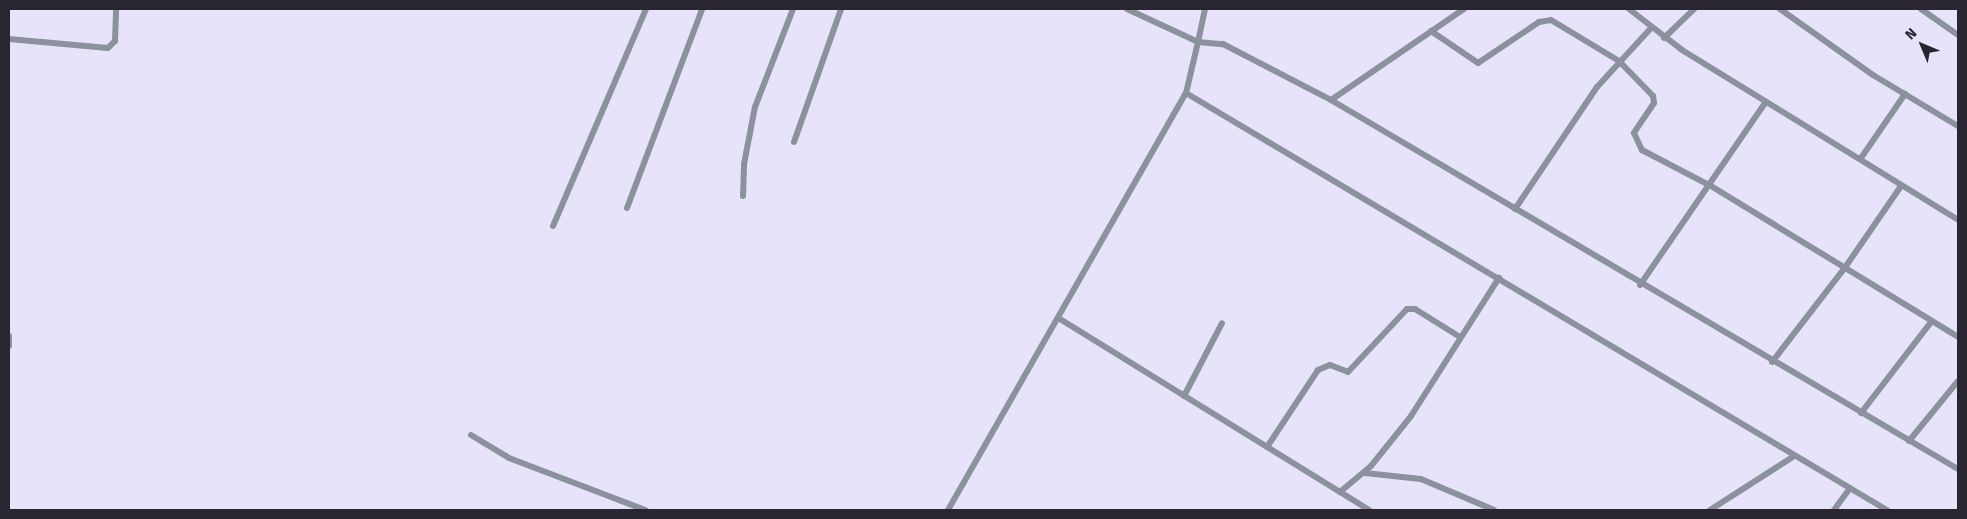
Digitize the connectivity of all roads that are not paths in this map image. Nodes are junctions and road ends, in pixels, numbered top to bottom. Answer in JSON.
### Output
{"nodes":[{"id":1,"x":116,"y":9,"type":"edge"},
{"id":2,"x":646,"y":9,"type":"edge"},
{"id":3,"x":702,"y":9,"type":"edge"},
{"id":4,"x":793,"y":9,"type":"edge"},
{"id":5,"x":842,"y":9,"type":"edge"},
{"id":6,"x":1127,"y":9,"type":"edge"},
{"id":7,"x":1205,"y":9,"type":"edge"},
{"id":8,"x":1464,"y":9,"type":"edge"},
{"id":9,"x":1629,"y":9,"type":"edge"},
{"id":10,"x":1694,"y":9,"type":"edge"},
{"id":11,"x":1780,"y":9,"type":"edge"},
{"id":12,"x":1921,"y":9,"type":"edge"},
{"id":13,"x":1651,"y":28,"type":"junction"},
{"id":14,"x":1431,"y":32,"type":"junction"},
{"id":15,"x":1958,"y":35,"type":"edge"},
{"id":16,"x":1664,"y":38,"type":"junction"},
{"id":17,"x":9,"y":39,"type":"edge"},
{"id":18,"x":1198,"y":42,"type":"junction"},
{"id":19,"x":1619,"y":61,"type":"junction"},
{"id":20,"x":1186,"y":93,"type":"junction"},
{"id":21,"x":1905,"y":94,"type":"junction"},
{"id":22,"x":1331,"y":100,"type":"junction"},
{"id":23,"x":1766,"y":102,"type":"junction"},
{"id":24,"x":1958,"y":126,"type":"edge"},
{"id":25,"x":794,"y":142,"type":"dead end"},
{"id":26,"x":1862,"y":158,"type":"junction"},
{"id":27,"x":1711,"y":186,"type":"junction"},
{"id":28,"x":1901,"y":186,"type":"junction"},
{"id":29,"x":743,"y":196,"type":"dead end"},
{"id":30,"x":627,"y":208,"type":"dead end"},
{"id":31,"x":1515,"y":209,"type":"junction"},
{"id":32,"x":1958,"y":220,"type":"edge"},
{"id":33,"x":553,"y":226,"type":"dead end"},
{"id":34,"x":1844,"y":269,"type":"junction"},
{"id":35,"x":1499,"y":278,"type":"junction"},
{"id":36,"x":1640,"y":284,"type":"junction"},
{"id":37,"x":1060,"y":319,"type":"junction"},
{"id":38,"x":1931,"y":322,"type":"junction"},
{"id":39,"x":1222,"y":323,"type":"dead end"},
{"id":40,"x":9,"y":336,"type":"edge"},
{"id":41,"x":1460,"y":337,"type":"junction"},
{"id":42,"x":1958,"y":337,"type":"edge"},
{"id":43,"x":9,"y":346,"type":"edge"},
{"id":44,"x":1772,"y":362,"type":"junction"},
{"id":45,"x":1958,"y":380,"type":"edge"},
{"id":46,"x":1184,"y":396,"type":"junction"},
{"id":47,"x":1860,"y":413,"type":"junction"},
{"id":48,"x":471,"y":435,"type":"dead end"},
{"id":49,"x":1909,"y":441,"type":"junction"},
{"id":50,"x":1266,"y":448,"type":"junction"},
{"id":51,"x":1794,"y":456,"type":"junction"},
{"id":52,"x":1958,"y":470,"type":"edge"},
{"id":53,"x":1365,"y":472,"type":"junction"},
{"id":54,"x":1850,"y":488,"type":"junction"},
{"id":55,"x":1340,"y":492,"type":"junction"},
{"id":56,"x":645,"y":510,"type":"edge"},
{"id":57,"x":948,"y":510,"type":"edge"},
{"id":58,"x":1369,"y":510,"type":"edge"},
{"id":59,"x":1494,"y":510,"type":"edge"},
{"id":60,"x":1710,"y":510,"type":"edge"},
{"id":61,"x":1834,"y":510,"type":"edge"},
{"id":62,"x":1887,"y":510,"type":"edge"}],
"edges":[{"from":1,"to":17,"type":"street"},
{"from":2,"to":33,"type":"street"},
{"from":3,"to":30,"type":"street"},
{"from":4,"to":29,"type":"street"},
{"from":5,"to":25,"type":"street"},
{"from":6,"to":18,"type":"street"},
{"from":7,"to":18,"type":"street"},
{"from":8,"to":14,"type":"street"},
{"from":9,"to":13,"type":"street"},
{"from":10,"to":16,"type":"street"},
{"from":11,"to":21,"type":"street"},
{"from":12,"to":15,"type":"street"},
{"from":13,"to":16,"type":"street"},
{"from":13,"to":19,"type":"street"},
{"from":14,"to":19,"type":"street"},
{"from":14,"to":22,"type":"street"},
{"from":16,"to":23,"type":"street"},
{"from":18,"to":20,"type":"street"},
{"from":18,"to":22,"type":"street"},
{"from":19,"to":27,"type":"street"},
{"from":19,"to":31,"type":"street"},
{"from":20,"to":35,"type":"street"},
{"from":20,"to":37,"type":"street"},
{"from":21,"to":24,"type":"street"},
{"from":21,"to":26,"type":"street"},
{"from":22,"to":31,"type":"street"},
{"from":23,"to":26,"type":"street"},
{"from":23,"to":27,"type":"street"},
{"from":26,"to":28,"type":"street"},
{"from":27,"to":34,"type":"street"},
{"from":27,"to":36,"type":"street"},
{"from":28,"to":32,"type":"street"},
{"from":28,"to":34,"type":"street"},
{"from":31,"to":36,"type":"street"},
{"from":34,"to":38,"type":"street"},
{"from":34,"to":44,"type":"street"},
{"from":35,"to":41,"type":"street"},
{"from":35,"to":51,"type":"street"},
{"from":36,"to":44,"type":"street"},
{"from":37,"to":46,"type":"street"},
{"from":37,"to":57,"type":"street"},
{"from":38,"to":42,"type":"street"},
{"from":38,"to":47,"type":"street"},
{"from":39,"to":46,"type":"street"},
{"from":40,"to":43,"type":"street"},
{"from":41,"to":50,"type":"street"},
{"from":41,"to":53,"type":"street"},
{"from":44,"to":47,"type":"street"},
{"from":45,"to":49,"type":"street"},
{"from":46,"to":50,"type":"street"},
{"from":47,"to":49,"type":"street"},
{"from":48,"to":56,"type":"street"},
{"from":49,"to":52,"type":"street"},
{"from":50,"to":55,"type":"street"},
{"from":51,"to":54,"type":"street"},
{"from":51,"to":60,"type":"street"},
{"from":53,"to":55,"type":"street"},
{"from":53,"to":59,"type":"street"},
{"from":54,"to":61,"type":"street"},
{"from":54,"to":62,"type":"street"},
{"from":55,"to":58,"type":"street"}]}
